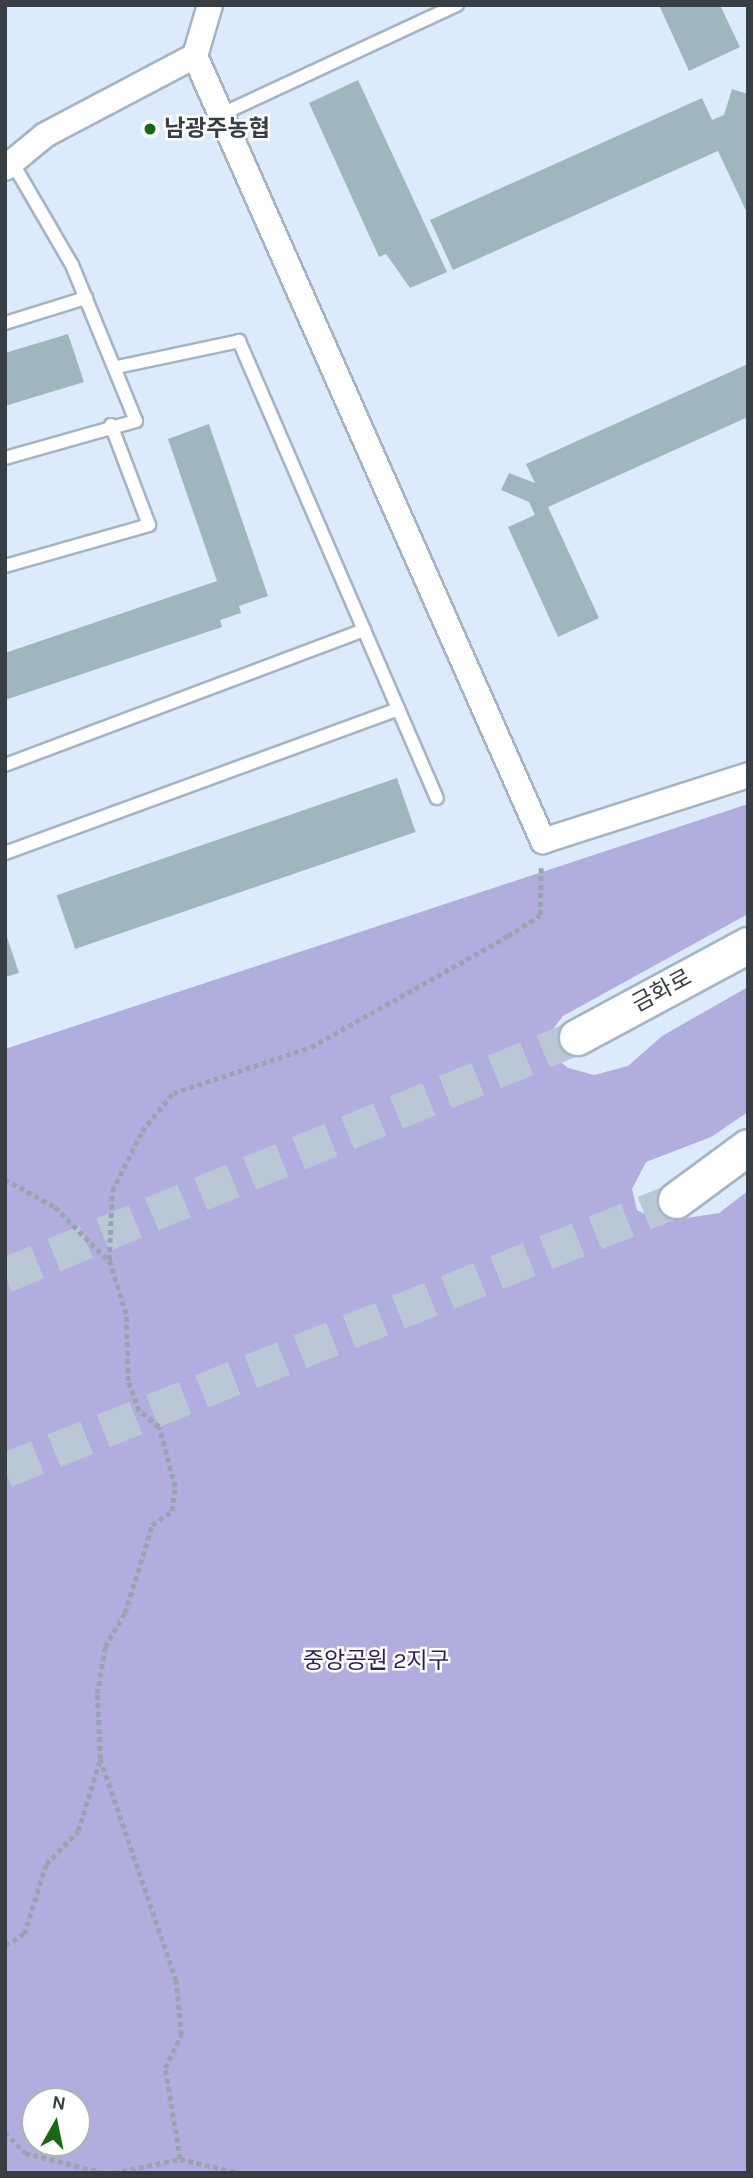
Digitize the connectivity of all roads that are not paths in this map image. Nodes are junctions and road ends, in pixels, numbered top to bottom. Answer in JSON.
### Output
{"nodes":[{"id":1,"x":209,"y":5,"type":"edge"},
{"id":2,"x":457,"y":5,"type":"edge"},
{"id":3,"x":195,"y":56,"type":"junction"},
{"id":4,"x":222,"y":114,"type":"junction"},
{"id":5,"x":8,"y":165,"type":"edge"},
{"id":6,"x":86,"y":298,"type":"junction"},
{"id":7,"x":5,"y":323,"type":"edge"},
{"id":8,"x":117,"y":367,"type":"junction"},
{"id":9,"x":111,"y":425,"type":"junction"},
{"id":10,"x":5,"y":458,"type":"edge"},
{"id":11,"x":5,"y":566,"type":"edge"},
{"id":12,"x":364,"y":630,"type":"junction"},
{"id":13,"x":398,"y":709,"type":"junction"},
{"id":14,"x":5,"y":765,"type":"edge"},
{"id":15,"x":748,"y":775,"type":"edge"},
{"id":16,"x":436,"y":798,"type":"dead end"},
{"id":17,"x":5,"y":853,"type":"edge"},
{"id":18,"x":748,"y":945,"type":"edge"},
{"id":19,"x":577,"y":1037,"type":"tunnel mouth"},
{"id":20,"x":748,"y":1147,"type":"edge"},
{"id":21,"x":676,"y":1200,"type":"tunnel mouth"}],
"edges":[{"from":1,"to":3,"type":"street"},
{"from":2,"to":4,"type":"lane"},
{"from":3,"to":4,"type":"street"},
{"from":3,"to":5,"type":"street"},
{"from":4,"to":15,"type":"street"},
{"from":5,"to":6,"type":"lane"},
{"from":6,"to":7,"type":"lane"},
{"from":6,"to":8,"type":"lane"},
{"from":8,"to":9,"type":"lane"},
{"from":8,"to":12,"type":"lane"},
{"from":9,"to":10,"type":"lane"},
{"from":9,"to":11,"type":"lane"},
{"from":12,"to":13,"type":"lane"},
{"from":12,"to":14,"type":"lane"},
{"from":13,"to":16,"type":"lane"},
{"from":13,"to":17,"type":"lane"},
{"from":18,"to":19,"type":"main road","name":"금화로"},
{"from":20,"to":21,"type":"main road"}]}
